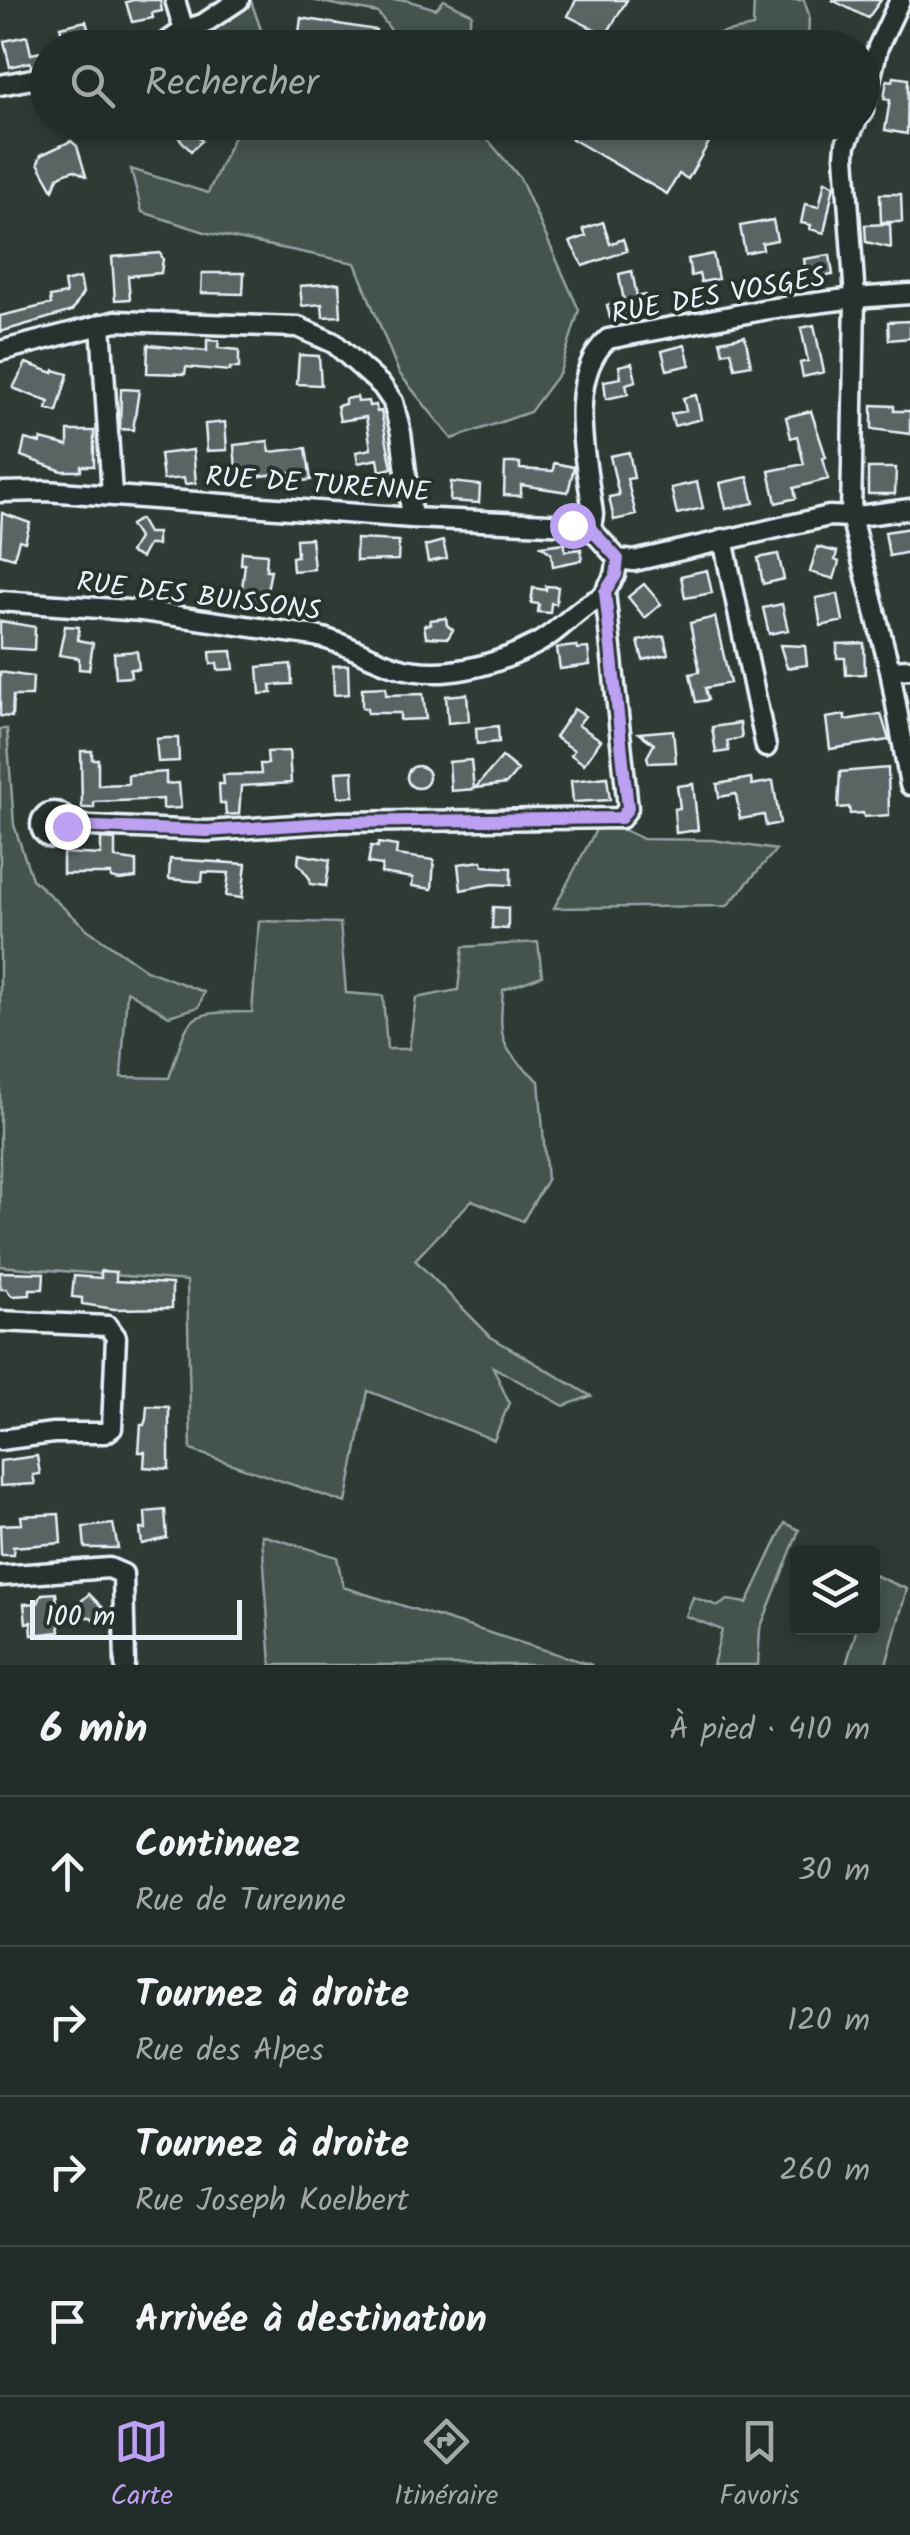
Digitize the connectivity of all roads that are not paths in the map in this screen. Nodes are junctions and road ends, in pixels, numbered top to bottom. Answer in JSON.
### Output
{"nodes":[{"id":1,"x":175,"y":0,"type":"edge"},
{"id":2,"x":239,"y":0,"type":"edge"},
{"id":3,"x":900,"y":0,"type":"edge"},
{"id":4,"x":184,"y":30,"type":"joint"},
{"id":5,"x":880,"y":43,"type":"edge"},
{"id":6,"x":30,"y":79,"type":"edge"},
{"id":7,"x":0,"y":85,"type":"edge"},
{"id":8,"x":848,"y":140,"type":"edge"},
{"id":9,"x":910,"y":294,"type":"edge"},
{"id":10,"x":855,"y":298,"type":"junction"},
{"id":11,"x":101,"y":324,"type":"junction"},
{"id":12,"x":0,"y":351,"type":"edge"},
{"id":13,"x":0,"y":492,"type":"edge"},
{"id":14,"x":112,"y":495,"type":"junction"},
{"id":15,"x":910,"y":509,"type":"edge"},
{"id":16,"x":851,"y":517,"type":"junction"},
{"id":17,"x":412,"y":518,"type":"junction"},
{"id":18,"x":591,"y":529,"type":"junction"},
{"id":19,"x":723,"y":539,"type":"junction"},
{"id":20,"x":618,"y":559,"type":"junction"},
{"id":21,"x":605,"y":596,"type":"junction"},
{"id":22,"x":0,"y":601,"type":"edge"},
{"id":23,"x":910,"y":668,"type":"edge"},
{"id":24,"x":890,"y":670,"type":"junction"},
{"id":25,"x":766,"y":747,"type":"dead end"},
{"id":26,"x":910,"y":785,"type":"edge"},
{"id":27,"x":67,"y":826,"type":"dead end"},
{"id":28,"x":0,"y":1320,"type":"edge"},
{"id":29,"x":0,"y":1440,"type":"edge"},
{"id":30,"x":0,"y":1576,"type":"edge"},
{"id":31,"x":126,"y":1665,"type":"edge"}],
"edges":[{"from":1,"to":4,"type":"street"},
{"from":2,"to":4,"type":"street"},
{"from":3,"to":5,"type":"street"},
{"from":6,"to":7,"type":"street"},
{"from":8,"to":10,"type":"street"},
{"from":9,"to":10,"type":"street"},
{"from":10,"to":16,"type":"street"},
{"from":10,"to":18,"type":"street","name":"RUE DES VOSGES"},
{"from":11,"to":12,"type":"street"},
{"from":11,"to":14,"type":"street"},
{"from":11,"to":17,"type":"street"},
{"from":13,"to":14,"type":"street","name":"RUE DE TURENNE"},
{"from":14,"to":17,"type":"street","name":"RUE DE TURENNE"},
{"from":15,"to":16,"type":"street"},
{"from":16,"to":19,"type":"street"},
{"from":16,"to":24,"type":"street"},
{"from":17,"to":18,"type":"street","name":"RUE DE TURENNE"},
{"from":18,"to":20,"type":"street"},
{"from":19,"to":20,"type":"street"},
{"from":19,"to":25,"type":"street"},
{"from":20,"to":21,"type":"street"},
{"from":21,"to":22,"type":"street","name":"RUE DES BUISSONS"},
{"from":21,"to":27,"type":"street"},
{"from":23,"to":24,"type":"street"},
{"from":24,"to":26,"type":"street"},
{"from":28,"to":29,"type":"street"},
{"from":30,"to":31,"type":"street"}]}
